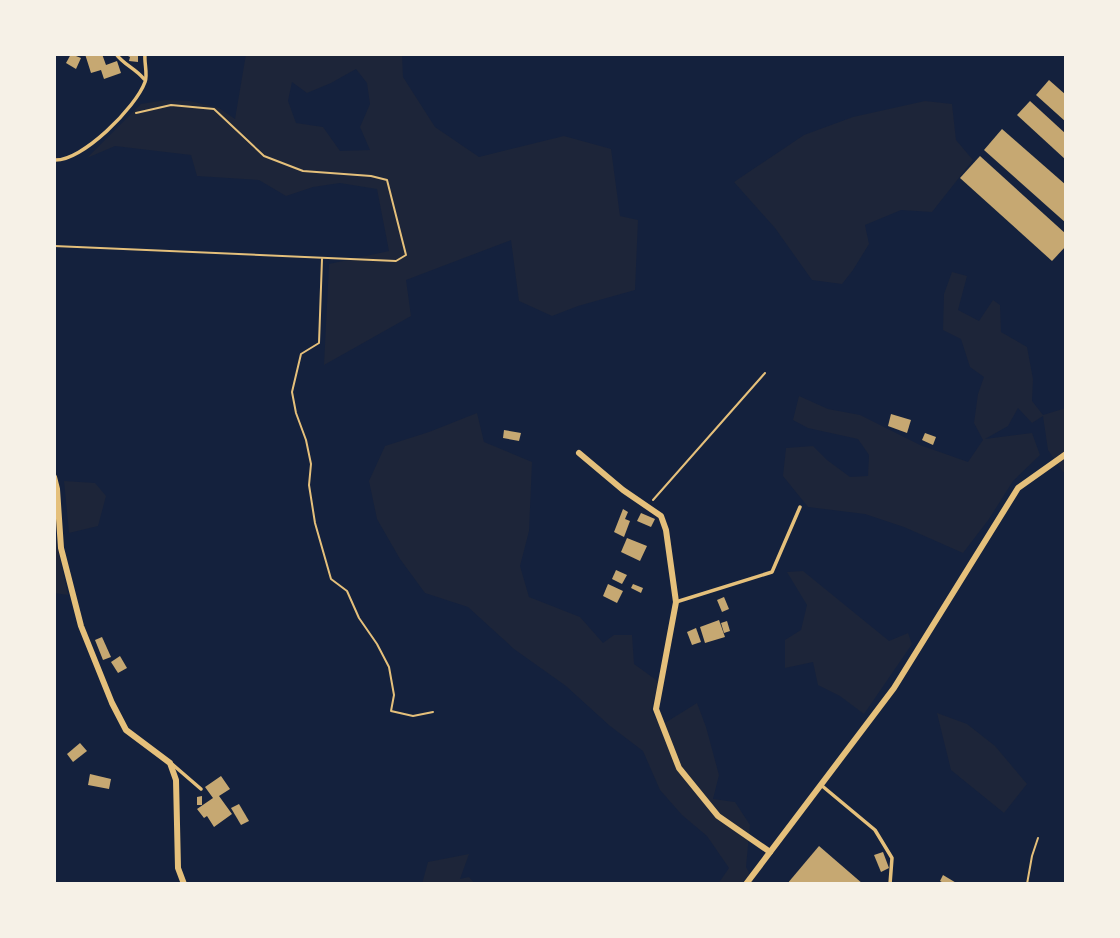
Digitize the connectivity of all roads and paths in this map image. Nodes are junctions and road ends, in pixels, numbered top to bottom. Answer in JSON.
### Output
{"nodes":[{"id":1,"x":116,"y":54,"type":"edge"},
{"id":2,"x":145,"y":54,"type":"edge"},
{"id":3,"x":146,"y":80,"type":"junction"},
{"id":4,"x":121,"y":116,"type":"junction"},
{"id":5,"x":54,"y":160,"type":"edge"},
{"id":6,"x":54,"y":246,"type":"edge"},
{"id":7,"x":322,"y":258,"type":"junction"},
{"id":8,"x":765,"y":373,"type":"dead end"},
{"id":9,"x":579,"y":453,"type":"dead end"},
{"id":10,"x":1066,"y":454,"type":"edge"},
{"id":11,"x":54,"y":477,"type":"edge"},
{"id":12,"x":647,"y":506,"type":"junction"},
{"id":13,"x":800,"y":507,"type":"dead end"},
{"id":14,"x":677,"y":602,"type":"junction"},
{"id":15,"x":433,"y":712,"type":"dead end"},
{"id":16,"x":170,"y":763,"type":"junction"},
{"id":17,"x":821,"y":785,"type":"junction"},
{"id":18,"x":201,"y":789,"type":"dead end"},
{"id":19,"x":1038,"y":838,"type":"dead end"},
{"id":20,"x":770,"y":852,"type":"junction"},
{"id":21,"x":184,"y":884,"type":"edge"},
{"id":22,"x":746,"y":884,"type":"edge"},
{"id":23,"x":890,"y":884,"type":"edge"},
{"id":24,"x":1027,"y":884,"type":"edge"}],
"edges":[{"from":1,"to":3,"type":"lane"},
{"from":2,"to":3,"type":"lane"},
{"from":3,"to":4,"type":"lane"},
{"from":4,"to":5,"type":"lane"},
{"from":4,"to":7,"type":"path"},
{"from":6,"to":7,"type":"path"},
{"from":7,"to":15,"type":"path"},
{"from":8,"to":12,"type":"path"},
{"from":9,"to":12,"type":"street"},
{"from":10,"to":17,"type":"street"},
{"from":11,"to":16,"type":"street"},
{"from":12,"to":14,"type":"street"},
{"from":13,"to":14,"type":"lane"},
{"from":14,"to":20,"type":"street"},
{"from":16,"to":18,"type":"lane"},
{"from":16,"to":21,"type":"street"},
{"from":17,"to":20,"type":"street"},
{"from":17,"to":23,"type":"lane"},
{"from":19,"to":24,"type":"path"},
{"from":20,"to":22,"type":"street"}]}
